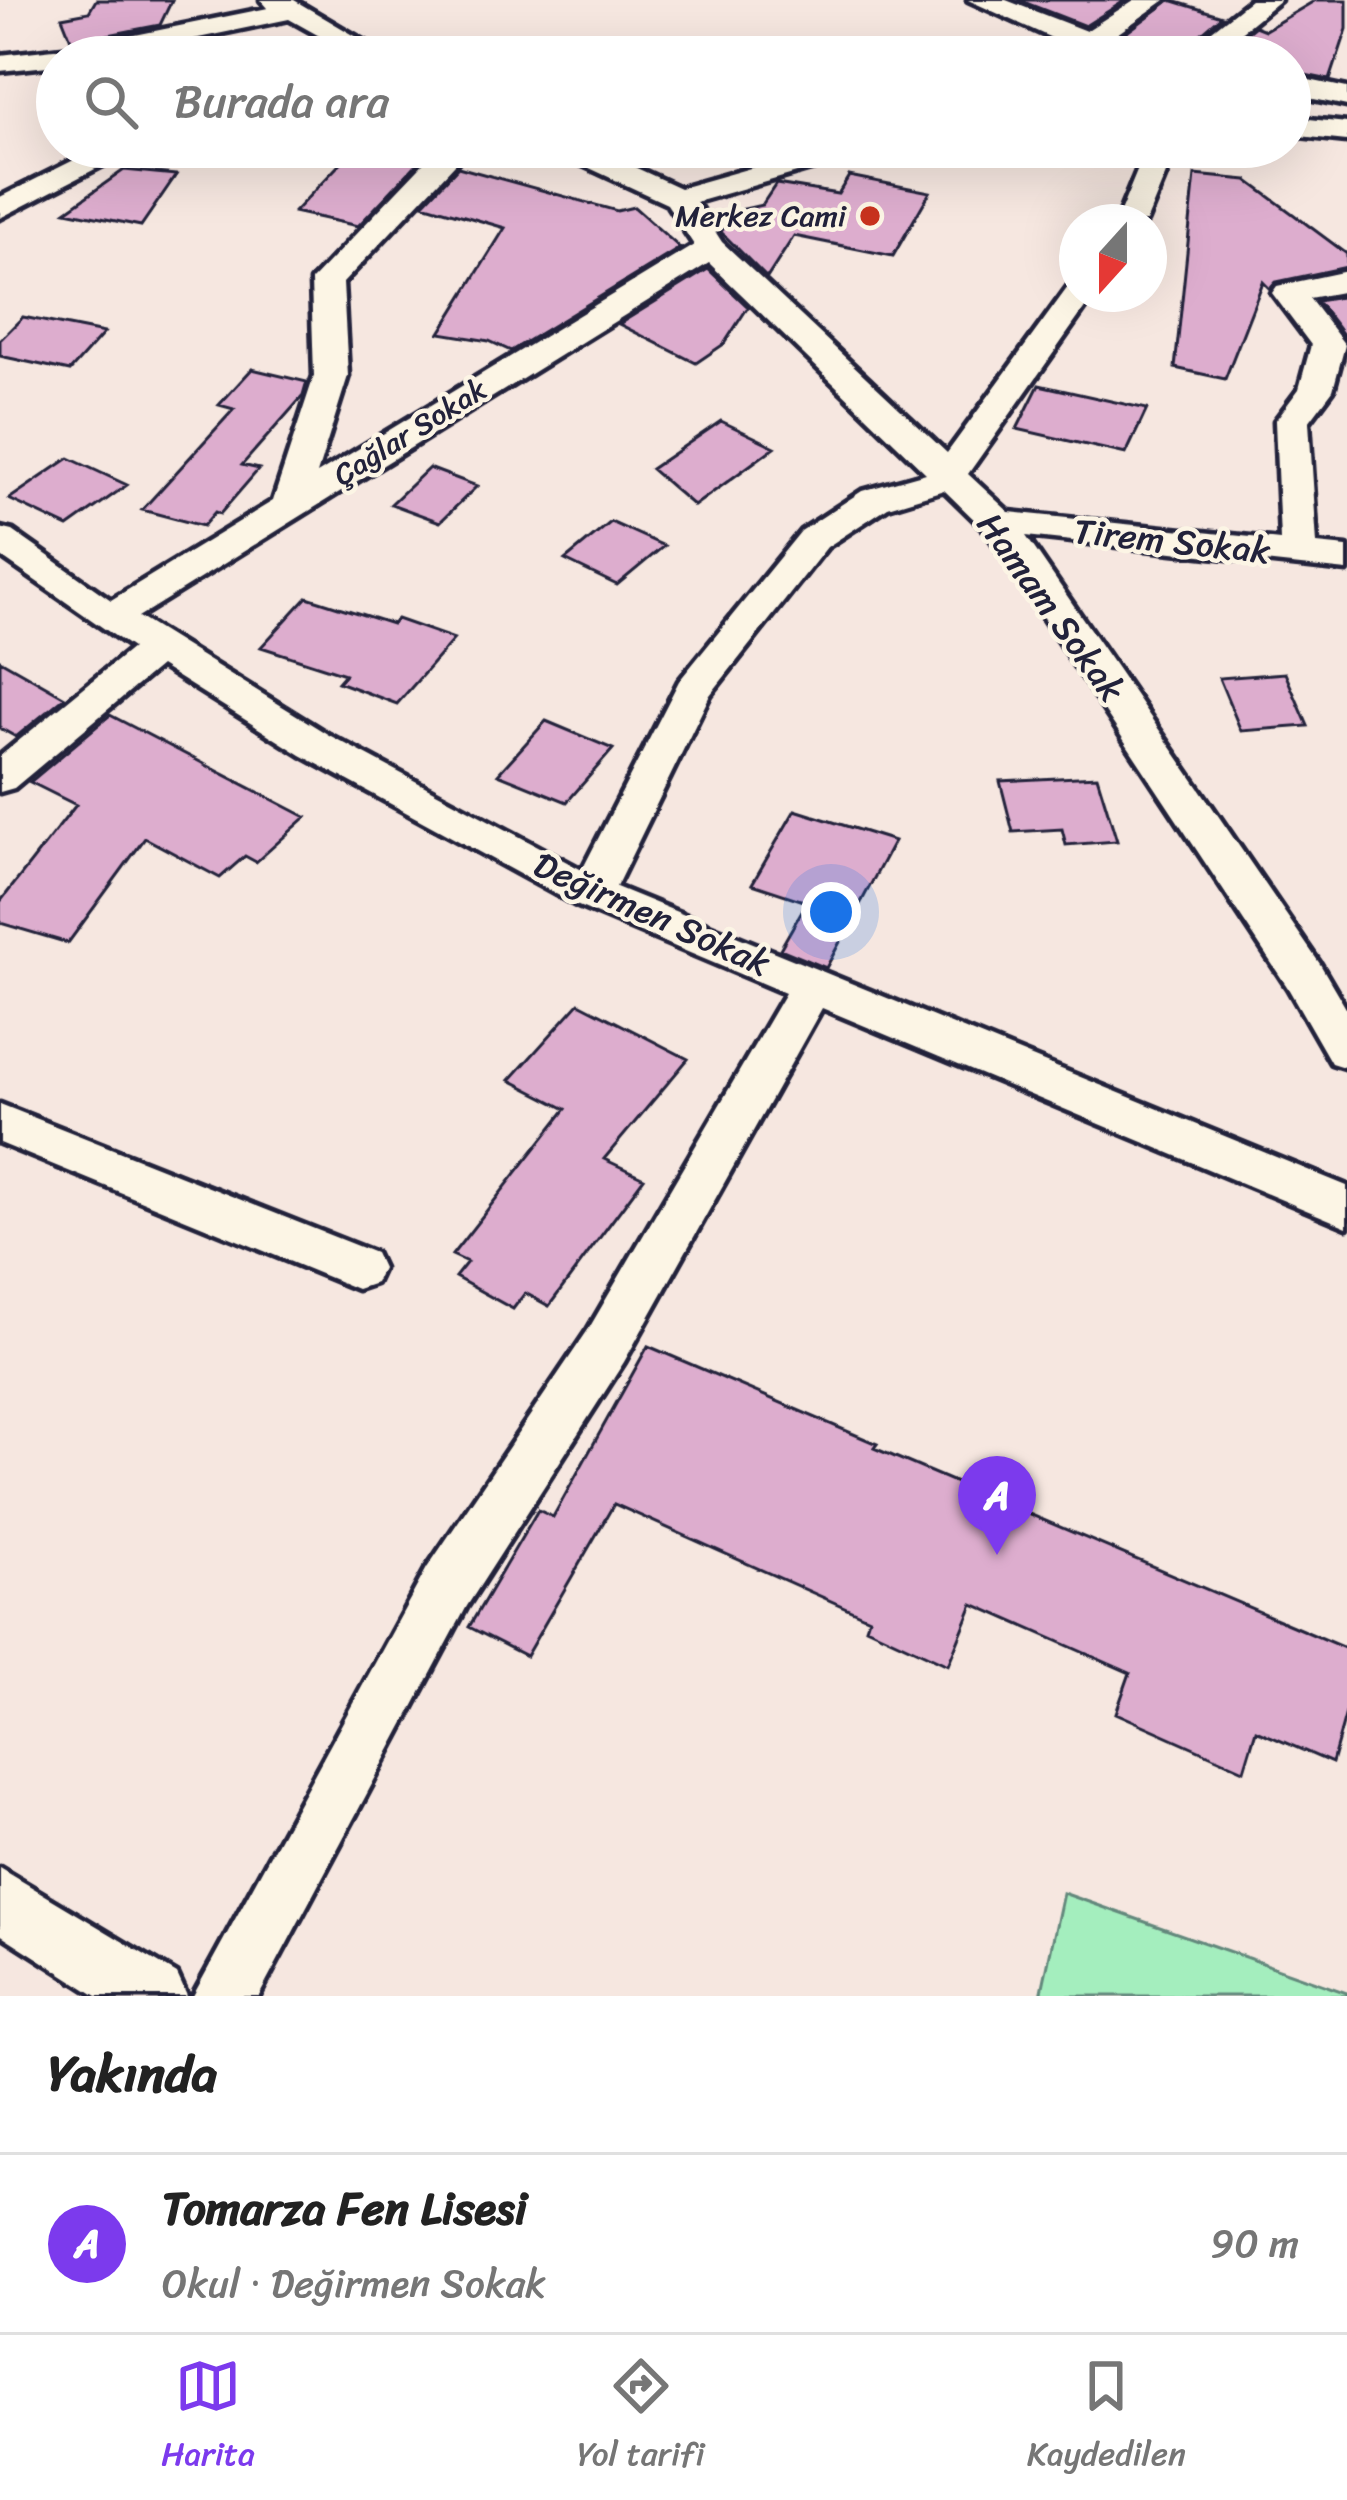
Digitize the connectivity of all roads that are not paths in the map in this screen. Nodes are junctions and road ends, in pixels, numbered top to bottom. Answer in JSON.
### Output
{"nodes":[{"id":1,"x":981,"y":0,"type":"edge"},
{"id":2,"x":1152,"y":0,"type":"edge"},
{"id":3,"x":1256,"y":2,"type":"edge"},
{"id":4,"x":283,"y":5,"type":"edge"},
{"id":5,"x":155,"y":36,"type":"edge"},
{"id":6,"x":339,"y":36,"type":"edge"},
{"id":7,"x":1069,"y":36,"type":"edge"},
{"id":8,"x":1097,"y":36,"type":"edge"},
{"id":9,"x":1216,"y":36,"type":"edge"},
{"id":10,"x":36,"y":59,"type":"edge"},
{"id":11,"x":0,"y":63,"type":"edge"},
{"id":12,"x":1311,"y":90,"type":"edge"},
{"id":13,"x":1347,"y":97,"type":"edge"},
{"id":14,"x":1311,"y":128,"type":"edge"},
{"id":15,"x":1347,"y":132,"type":"edge"},
{"id":16,"x":81,"y":168,"type":"edge"},
{"id":17,"x":436,"y":168,"type":"edge"},
{"id":18,"x":613,"y":168,"type":"edge"},
{"id":19,"x":783,"y":168,"type":"edge"},
{"id":20,"x":1153,"y":168,"type":"edge"},
{"id":21,"x":678,"y":198,"type":"junction"},
{"id":22,"x":1138,"y":204,"type":"edge"},
{"id":23,"x":0,"y":209,"type":"edge"},
{"id":24,"x":712,"y":248,"type":"junction"},
{"id":25,"x":1347,"y":280,"type":"edge"},
{"id":26,"x":1066,"y":312,"type":"edge"},
{"id":27,"x":947,"y":478,"type":"junction"},
{"id":28,"x":289,"y":507,"type":"junction"},
{"id":29,"x":998,"y":522,"type":"junction"},
{"id":30,"x":0,"y":539,"type":"edge"},
{"id":31,"x":1299,"y":555,"type":"junction"},
{"id":32,"x":1347,"y":559,"type":"edge"},
{"id":33,"x":110,"y":617,"type":"junction"},
{"id":34,"x":158,"y":647,"type":"junction"},
{"id":35,"x":0,"y":778,"type":"edge"},
{"id":36,"x":591,"y":894,"type":"junction"},
{"id":37,"x":1304,"y":976,"type":"junction"},
{"id":38,"x":812,"y":985,"type":"junction"},
{"id":39,"x":1347,"y":996,"type":"edge"},
{"id":40,"x":1347,"y":1050,"type":"edge"},
{"id":41,"x":0,"y":1124,"type":"edge"},
{"id":42,"x":1347,"y":1207,"type":"edge"},
{"id":43,"x":357,"y":1268,"type":"dead end"},
{"id":44,"x":0,"y":1899,"type":"edge"},
{"id":45,"x":155,"y":1996,"type":"edge"},
{"id":46,"x":225,"y":1996,"type":"edge"}],
"edges":[{"from":1,"to":7,"type":"street"},
{"from":2,"to":8,"type":"street"},
{"from":3,"to":9,"type":"street"},
{"from":4,"to":5,"type":"street"},
{"from":4,"to":6,"type":"street"},
{"from":10,"to":11,"type":"street"},
{"from":12,"to":13,"type":"street"},
{"from":14,"to":15,"type":"street"},
{"from":16,"to":23,"type":"street"},
{"from":17,"to":28,"type":"street"},
{"from":18,"to":21,"type":"street"},
{"from":19,"to":21,"type":"street"},
{"from":20,"to":22,"type":"street"},
{"from":21,"to":24,"type":"street","name":"Hamam Sokak"},
{"from":24,"to":27,"type":"street","name":"Hamam Sokak"},
{"from":24,"to":28,"type":"street","name":"Çağlar Sokak"},
{"from":25,"to":31,"type":"street"},
{"from":26,"to":27,"type":"street"},
{"from":27,"to":29,"type":"street","name":"Hamam Sokak"},
{"from":27,"to":36,"type":"street"},
{"from":28,"to":33,"type":"street","name":"Çağlar Sokak"},
{"from":29,"to":31,"type":"street","name":"Tirem Sokak"},
{"from":29,"to":37,"type":"street","name":"Hamam Sokak"},
{"from":30,"to":33,"type":"street","name":"Değirmen Sokak"},
{"from":31,"to":32,"type":"street","name":"Tirem Sokak"},
{"from":33,"to":34,"type":"street","name":"Değirmen Sokak"},
{"from":34,"to":35,"type":"street"},
{"from":34,"to":36,"type":"street","name":"Değirmen Sokak"},
{"from":36,"to":38,"type":"street","name":"Değirmen Sokak"},
{"from":37,"to":39,"type":"street"},
{"from":37,"to":40,"type":"street","name":"Hamam Sokak"},
{"from":38,"to":42,"type":"street","name":"Değirmen Sokak"},
{"from":38,"to":46,"type":"street"},
{"from":41,"to":43,"type":"street"},
{"from":44,"to":45,"type":"street"}]}
